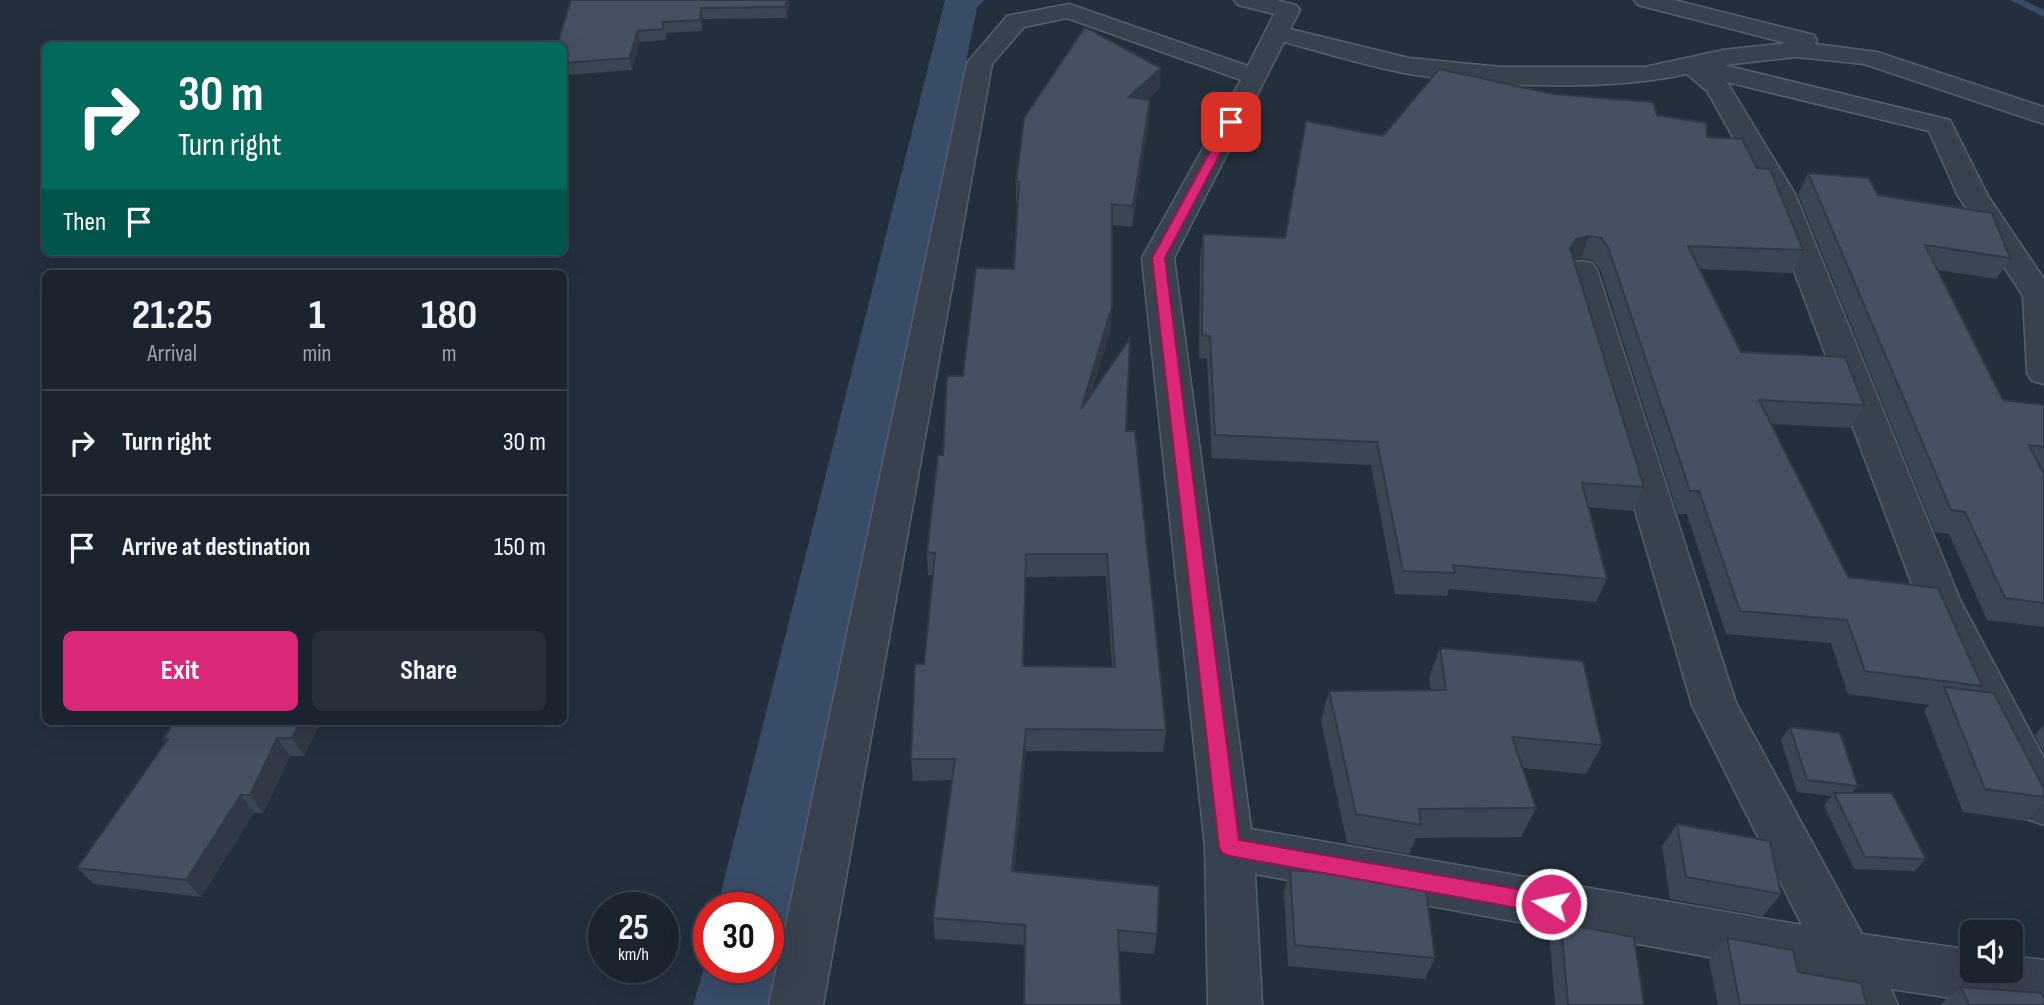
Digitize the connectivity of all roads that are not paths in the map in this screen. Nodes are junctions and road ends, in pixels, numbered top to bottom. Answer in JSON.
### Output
{"nodes":[{"id":1,"x":1247,"y":0,"type":"edge"},
{"id":2,"x":1646,"y":0,"type":"edge"},
{"id":3,"x":1276,"y":33,"type":"junction"},
{"id":4,"x":1868,"y":57,"type":"junction"},
{"id":5,"x":1692,"y":65,"type":"junction"},
{"id":6,"x":1256,"y":77,"type":"junction"},
{"id":7,"x":2044,"y":116,"type":"edge"},
{"id":8,"x":1581,"y":270,"type":"dead end"},
{"id":9,"x":2041,"y":295,"type":"edge"},
{"id":10,"x":2044,"y":373,"type":"edge"},
{"id":11,"x":2044,"y":804,"type":"edge"},
{"id":12,"x":1229,"y":847,"type":"junction"},
{"id":13,"x":1846,"y":957,"type":"junction"},
{"id":14,"x":2044,"y":986,"type":"edge"},
{"id":15,"x":796,"y":1005,"type":"edge"},
{"id":16,"x":1235,"y":1005,"type":"edge"},
{"id":17,"x":1871,"y":1005,"type":"edge"}],
"edges":[{"from":1,"to":3,"type":"street"},
{"from":2,"to":4,"type":"street"},
{"from":3,"to":5,"type":"street"},
{"from":3,"to":6,"type":"street"},
{"from":4,"to":5,"type":"street"},
{"from":4,"to":7,"type":"street"},
{"from":5,"to":9,"type":"street"},
{"from":5,"to":11,"type":"street"},
{"from":6,"to":12,"type":"street"},
{"from":6,"to":15,"type":"street"},
{"from":8,"to":13,"type":"street"},
{"from":9,"to":10,"type":"street"},
{"from":12,"to":13,"type":"street"},
{"from":12,"to":16,"type":"street"},
{"from":13,"to":14,"type":"street"},
{"from":13,"to":17,"type":"street"}]}
